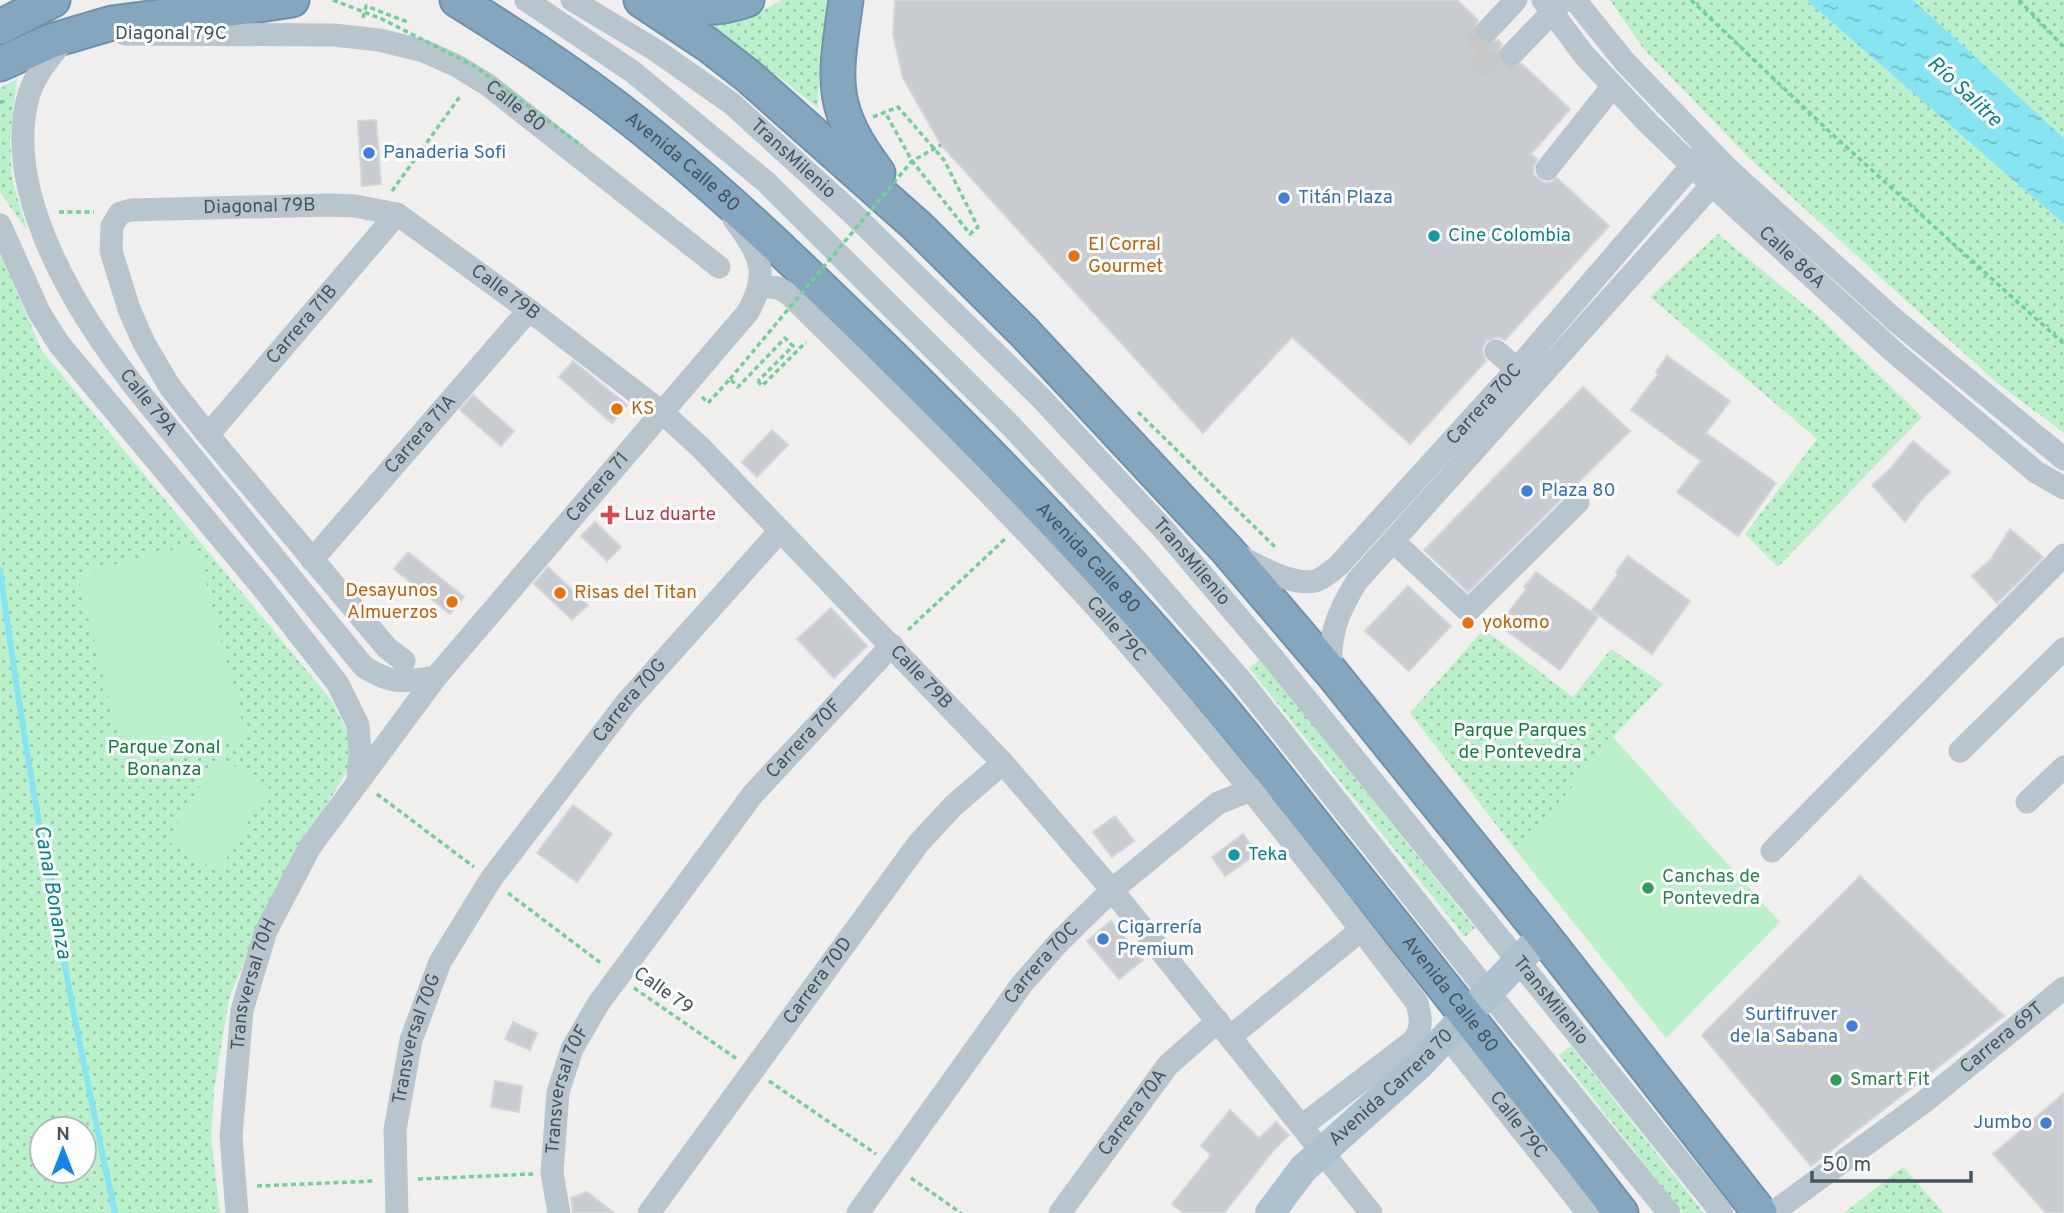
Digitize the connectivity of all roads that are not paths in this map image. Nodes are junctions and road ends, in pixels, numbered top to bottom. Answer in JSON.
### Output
{"nodes":[{"id":1,"x":53,"y":0,"type":"edge"},
{"id":2,"x":292,"y":0,"type":"edge"},
{"id":3,"x":457,"y":0,"type":"edge"},
{"id":4,"x":572,"y":0,"type":"edge"},
{"id":5,"x":641,"y":0,"type":"edge"},
{"id":6,"x":660,"y":0,"type":"edge"},
{"id":7,"x":747,"y":0,"type":"edge"},
{"id":8,"x":846,"y":0,"type":"edge"},
{"id":9,"x":1516,"y":0,"type":"edge"},
{"id":10,"x":1576,"y":0,"type":"edge"},
{"id":11,"x":531,"y":3,"type":"edge"},
{"id":12,"x":1552,"y":4,"type":"edge"},
{"id":13,"x":205,"y":13,"type":"junction"},
{"id":14,"x":0,"y":27,"type":"edge"},
{"id":15,"x":1488,"y":30,"type":"tunnel mouth"},
{"id":16,"x":70,"y":34,"type":"junction"},
{"id":17,"x":272,"y":35,"type":"junction"},
{"id":18,"x":1513,"y":54,"type":"tunnel mouth"},
{"id":19,"x":0,"y":64,"type":"edge"},
{"id":20,"x":1613,"y":86,"type":"junction"},
{"id":21,"x":1707,"y":148,"type":"junction"},
{"id":22,"x":1692,"y":166,"type":"junction"},
{"id":23,"x":1547,"y":169,"type":"dead end"},
{"id":24,"x":1720,"y":177,"type":"junction"},
{"id":25,"x":708,"y":182,"type":"junction"},
{"id":26,"x":388,"y":212,"type":"junction"},
{"id":27,"x":120,"y":213,"type":"joint"},
{"id":28,"x":0,"y":225,"type":"edge"},
{"id":29,"x":917,"y":226,"type":"junction"},
{"id":30,"x":719,"y":267,"type":"dead end"},
{"id":31,"x":760,"y":286,"type":"junction"},
{"id":32,"x":529,"y":310,"type":"junction"},
{"id":33,"x":1496,"y":351,"type":"dead end"},
{"id":34,"x":1517,"y":369,"type":"junction"},
{"id":35,"x":663,"y":413,"type":"junction"},
{"id":36,"x":208,"y":435,"type":"junction"},
{"id":37,"x":2064,"y":459,"type":"edge"},
{"id":38,"x":2064,"y":488,"type":"edge"},
{"id":39,"x":1578,"y":502,"type":"dead end"},
{"id":40,"x":779,"y":532,"type":"junction"},
{"id":41,"x":1393,"y":541,"type":"junction"},
{"id":42,"x":1227,"y":550,"type":"junction"},
{"id":43,"x":2064,"y":555,"type":"edge"},
{"id":44,"x":312,"y":560,"type":"junction"},
{"id":45,"x":892,"y":645,"type":"junction"},
{"id":46,"x":2064,"y":649,"type":"edge"},
{"id":47,"x":404,"y":661,"type":"dead end"},
{"id":48,"x":1331,"y":672,"type":"junction"},
{"id":49,"x":436,"y":677,"type":"junction"},
{"id":50,"x":1960,"y":751,"type":"dead end"},
{"id":51,"x":1003,"y":763,"type":"junction"},
{"id":52,"x":2064,"y":768,"type":"edge"},
{"id":53,"x":358,"y":780,"type":"junction"},
{"id":54,"x":1251,"y":790,"type":"junction"},
{"id":55,"x":1287,"y":791,"type":"junction"},
{"id":56,"x":2027,"y":802,"type":"dead end"},
{"id":57,"x":1772,"y":852,"type":"dead end"},
{"id":58,"x":491,"y":879,"type":"joint"},
{"id":59,"x":1112,"y":890,"type":"junction"},
{"id":60,"x":1362,"y":930,"type":"junction"},
{"id":61,"x":1543,"y":935,"type":"junction"},
{"id":62,"x":1517,"y":961,"type":"junction"},
{"id":63,"x":618,"y":976,"type":"joint"},
{"id":64,"x":2064,"y":988,"type":"edge"},
{"id":65,"x":1456,"y":1016,"type":"junction"},
{"id":66,"x":1224,"y":1029,"type":"junction"},
{"id":67,"x":1302,"y":1126,"type":"junction"},
{"id":68,"x":1322,"y":1150,"type":"junction"},
{"id":69,"x":237,"y":1213,"type":"edge"},
{"id":70,"x":397,"y":1213,"type":"edge"},
{"id":71,"x":559,"y":1213,"type":"edge"},
{"id":72,"x":649,"y":1213,"type":"edge"},
{"id":73,"x":858,"y":1213,"type":"edge"},
{"id":74,"x":1060,"y":1213,"type":"edge"},
{"id":75,"x":1270,"y":1213,"type":"edge"},
{"id":76,"x":1371,"y":1213,"type":"edge"},
{"id":77,"x":1588,"y":1213,"type":"edge"},
{"id":78,"x":1620,"y":1213,"type":"edge"},
{"id":79,"x":1669,"y":1213,"type":"edge"},
{"id":80,"x":1721,"y":1213,"type":"edge"},
{"id":81,"x":1760,"y":1213,"type":"edge"},
{"id":82,"x":1772,"y":1213,"type":"edge"}],
"edges":[{"from":1,"to":14,"type":"highway"},
{"from":2,"to":13,"type":"highway"},
{"from":3,"to":25,"type":"highway","name":"Avenida Calle 80"},
{"from":4,"to":62,"type":"street","name":"TransMilenio"},
{"from":5,"to":29,"type":"highway"},
{"from":6,"to":7,"type":"highway"},
{"from":8,"to":29,"type":"highway"},
{"from":9,"to":15,"type":"street"},
{"from":10,"to":21,"type":"street","name":"Calle 86A"},
{"from":11,"to":65,"type":"street","name":"TransMilenio"},
{"from":12,"to":18,"type":"street"},
{"from":12,"to":20,"type":"street","name":"Calle 86A"},
{"from":13,"to":16,"type":"highway"},
{"from":13,"to":17,"type":"street"},
{"from":16,"to":17,"type":"street","name":"Diagonal 79C"},
{"from":16,"to":19,"type":"highway"},
{"from":16,"to":49,"type":"street","name":"Calle 79A"},
{"from":17,"to":30,"type":"street","name":"Calle 80"},
{"from":20,"to":22,"type":"street","name":"Calle 86A"},
{"from":20,"to":23,"type":"street"},
{"from":21,"to":22,"type":"street","name":"Carrera 70C"},
{"from":21,"to":24,"type":"street","name":"Calle 86A"},
{"from":22,"to":24,"type":"street","name":"Calle 86A"},
{"from":22,"to":34,"type":"street","name":"Carrera 70C"},
{"from":24,"to":37,"type":"street","name":"Calle 86A"},
{"from":24,"to":38,"type":"street","name":"Calle 86A"},
{"from":24,"to":41,"type":"street","name":"Carrera 70C"},
{"from":25,"to":31,"type":"street"},
{"from":25,"to":55,"type":"highway","name":"Avenida Calle 80"},
{"from":26,"to":27,"type":"street","name":"Diagonal 79B"},
{"from":26,"to":32,"type":"street","name":"Calle 79B"},
{"from":26,"to":36,"type":"street","name":"Carrera 71B"},
{"from":27,"to":36,"type":"street","name":"Calle 79A"},
{"from":28,"to":53,"type":"street","name":"Calle 79A"},
{"from":29,"to":42,"type":"highway"},
{"from":31,"to":35,"type":"street","name":"Carrera 71"},
{"from":31,"to":54,"type":"street","name":"Calle 79C"},
{"from":32,"to":35,"type":"street","name":"Calle 79B"},
{"from":32,"to":44,"type":"street","name":"Carrera 71A"},
{"from":33,"to":34,"type":"street"},
{"from":34,"to":42,"type":"street","name":"Carrera 70C"},
{"from":35,"to":40,"type":"street","name":"Calle 79B"},
{"from":35,"to":49,"type":"street","name":"Carrera 71"},
{"from":36,"to":44,"type":"street","name":"Calle 79A"},
{"from":39,"to":41,"type":"street"},
{"from":40,"to":45,"type":"street","name":"Calle 79B"},
{"from":40,"to":58,"type":"street","name":"Carrera 70G"},
{"from":41,"to":48,"type":"street","name":"Carrera 70C"},
{"from":42,"to":48,"type":"highway"},
{"from":43,"to":57,"type":"street"},
{"from":44,"to":47,"type":"street","name":"Calle 79A"},
{"from":45,"to":51,"type":"street","name":"Calle 79B"},
{"from":45,"to":63,"type":"street","name":"Carrera 70F"},
{"from":46,"to":50,"type":"street"},
{"from":48,"to":61,"type":"highway"},
{"from":49,"to":53,"type":"street","name":"Carrera 71"},
{"from":51,"to":59,"type":"street","name":"Calle 79B"},
{"from":51,"to":72,"type":"street","name":"Carrera 70D"},
{"from":52,"to":56,"type":"street"},
{"from":53,"to":69,"type":"street","name":"Transversal 70H"},
{"from":54,"to":55,"type":"street","name":"Carrera 70C"},
{"from":54,"to":59,"type":"street","name":"Carrera 70C"},
{"from":54,"to":60,"type":"street","name":"Calle 79C"},
{"from":55,"to":65,"type":"highway","name":"Avenida Calle 80"},
{"from":58,"to":70,"type":"street","name":"Transversal 70G"},
{"from":59,"to":66,"type":"street","name":"Calle 79B"},
{"from":59,"to":73,"type":"street","name":"Carrera 70C"},
{"from":60,"to":65,"type":"street","name":"Calle 79C"},
{"from":60,"to":66,"type":"street","name":"Carrera 70A"},
{"from":61,"to":62,"type":"main road","name":"Avenida Carrera 70"},
{"from":61,"to":81,"type":"highway"},
{"from":62,"to":65,"type":"main road","name":"Avenida Carrera 70"},
{"from":62,"to":80,"type":"street","name":"TransMilenio"},
{"from":63,"to":71,"type":"street","name":"Transversal 70F"},
{"from":64,"to":82,"type":"street","name":"Carrera 69T"},
{"from":65,"to":67,"type":"street","name":"Avenida Carrera 70"},
{"from":65,"to":68,"type":"main road","name":"Avenida Carrera 70"},
{"from":65,"to":77,"type":"street","name":"Calle 79C"},
{"from":65,"to":78,"type":"highway","name":"Avenida Calle 80"},
{"from":65,"to":79,"type":"street","name":"TransMilenio"},
{"from":66,"to":67,"type":"street","name":"Calle 79B"},
{"from":66,"to":74,"type":"street","name":"Carrera 70A"},
{"from":67,"to":68,"type":"street","name":"Calle 79B"},
{"from":68,"to":75,"type":"main road","name":"Avenida Carrera 70"},
{"from":68,"to":76,"type":"street","name":"Calle 79B"}]}
